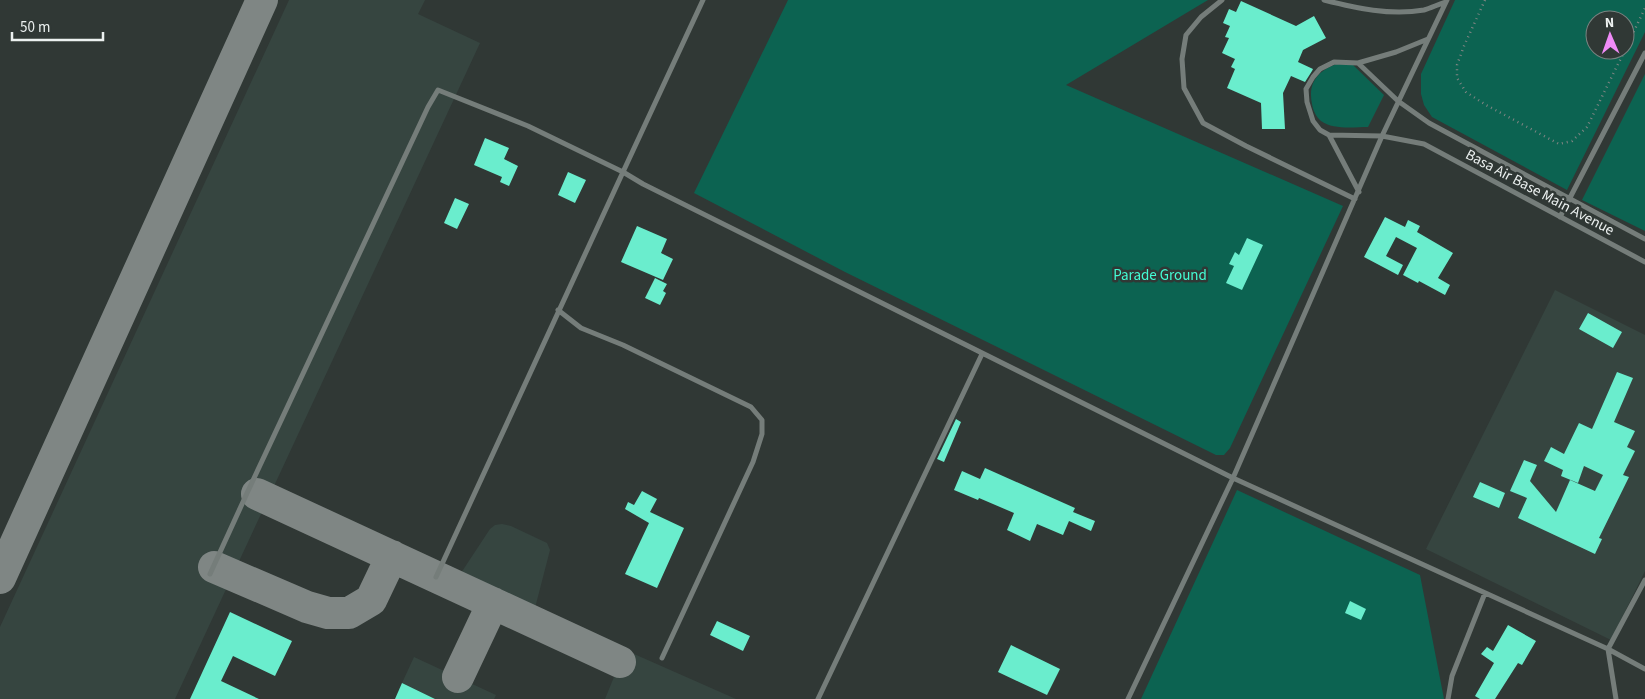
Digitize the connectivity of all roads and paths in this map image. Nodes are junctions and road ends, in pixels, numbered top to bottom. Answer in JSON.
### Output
{"nodes":[{"id":1,"x":703,"y":0,"type":"edge"},
{"id":2,"x":1222,"y":0,"type":"edge"},
{"id":3,"x":1324,"y":0,"type":"edge"},
{"id":4,"x":1485,"y":0,"type":"edge"},
{"id":5,"x":1446,"y":1,"type":"edge"},
{"id":6,"x":1645,"y":8,"type":"edge"},
{"id":7,"x":1635,"y":29,"type":"edge"},
{"id":8,"x":1428,"y":39,"type":"junction"},
{"id":9,"x":1645,"y":52,"type":"edge"},
{"id":10,"x":1620,"y":60,"type":"edge"},
{"id":11,"x":1358,"y":63,"type":"junction"},
{"id":12,"x":1398,"y":101,"type":"junction"},
{"id":13,"x":1329,"y":135,"type":"junction"},
{"id":14,"x":1382,"y":136,"type":"junction"},
{"id":15,"x":622,"y":172,"type":"junction"},
{"id":16,"x":1358,"y":192,"type":"junction"},
{"id":17,"x":1570,"y":198,"type":"junction"},
{"id":18,"x":1355,"y":199,"type":"junction"},
{"id":19,"x":1560,"y":217,"type":"junction"},
{"id":20,"x":1645,"y":239,"type":"edge"},
{"id":21,"x":1645,"y":262,"type":"edge"},
{"id":22,"x":558,"y":310,"type":"junction"},
{"id":23,"x":982,"y":354,"type":"junction"},
{"id":24,"x":1233,"y":478,"type":"junction"},
{"id":25,"x":210,"y":574,"type":"dead end"},
{"id":26,"x":436,"y":577,"type":"dead end"},
{"id":27,"x":1645,"y":580,"type":"edge"},
{"id":28,"x":1485,"y":593,"type":"junction"},
{"id":29,"x":1608,"y":649,"type":"junction"},
{"id":30,"x":662,"y":658,"type":"dead end"},
{"id":31,"x":1645,"y":669,"type":"edge"},
{"id":32,"x":818,"y":699,"type":"edge"},
{"id":33,"x":1128,"y":699,"type":"edge"},
{"id":34,"x":1448,"y":699,"type":"edge"},
{"id":35,"x":1616,"y":699,"type":"edge"}],
"edges":[{"from":1,"to":15,"type":"lane"},
{"from":2,"to":18,"type":"lane"},
{"from":3,"to":5,"type":"lane"},
{"from":4,"to":10,"type":"path"},
{"from":5,"to":8,"type":"lane"},
{"from":6,"to":7,"type":"path"},
{"from":8,"to":11,"type":"lane"},
{"from":8,"to":12,"type":"lane"},
{"from":9,"to":17,"type":"lane"},
{"from":11,"to":12,"type":"lane"},
{"from":11,"to":13,"type":"lane"},
{"from":12,"to":14,"type":"lane"},
{"from":12,"to":17,"type":"lane","name":"Basa Air Base Main Avenue"},
{"from":13,"to":14,"type":"lane"},
{"from":13,"to":16,"type":"lane"},
{"from":14,"to":16,"type":"lane"},
{"from":14,"to":19,"type":"lane","name":"Basa Air Base Main Avenue"},
{"from":15,"to":22,"type":"lane"},
{"from":15,"to":23,"type":"lane"},
{"from":15,"to":25,"type":"lane"},
{"from":16,"to":18,"type":"lane"},
{"from":17,"to":19,"type":"lane"},
{"from":17,"to":20,"type":"lane","name":"Basa Air Base Main Avenue"},
{"from":18,"to":24,"type":"lane"},
{"from":19,"to":21,"type":"lane","name":"Basa Air Base Main Avenue"},
{"from":22,"to":26,"type":"lane"},
{"from":22,"to":30,"type":"lane"},
{"from":23,"to":24,"type":"lane"},
{"from":23,"to":32,"type":"lane"},
{"from":24,"to":28,"type":"lane"},
{"from":24,"to":33,"type":"lane"},
{"from":27,"to":29,"type":"lane"},
{"from":28,"to":29,"type":"lane"},
{"from":28,"to":34,"type":"lane"},
{"from":29,"to":31,"type":"lane"},
{"from":29,"to":35,"type":"lane"}]}
